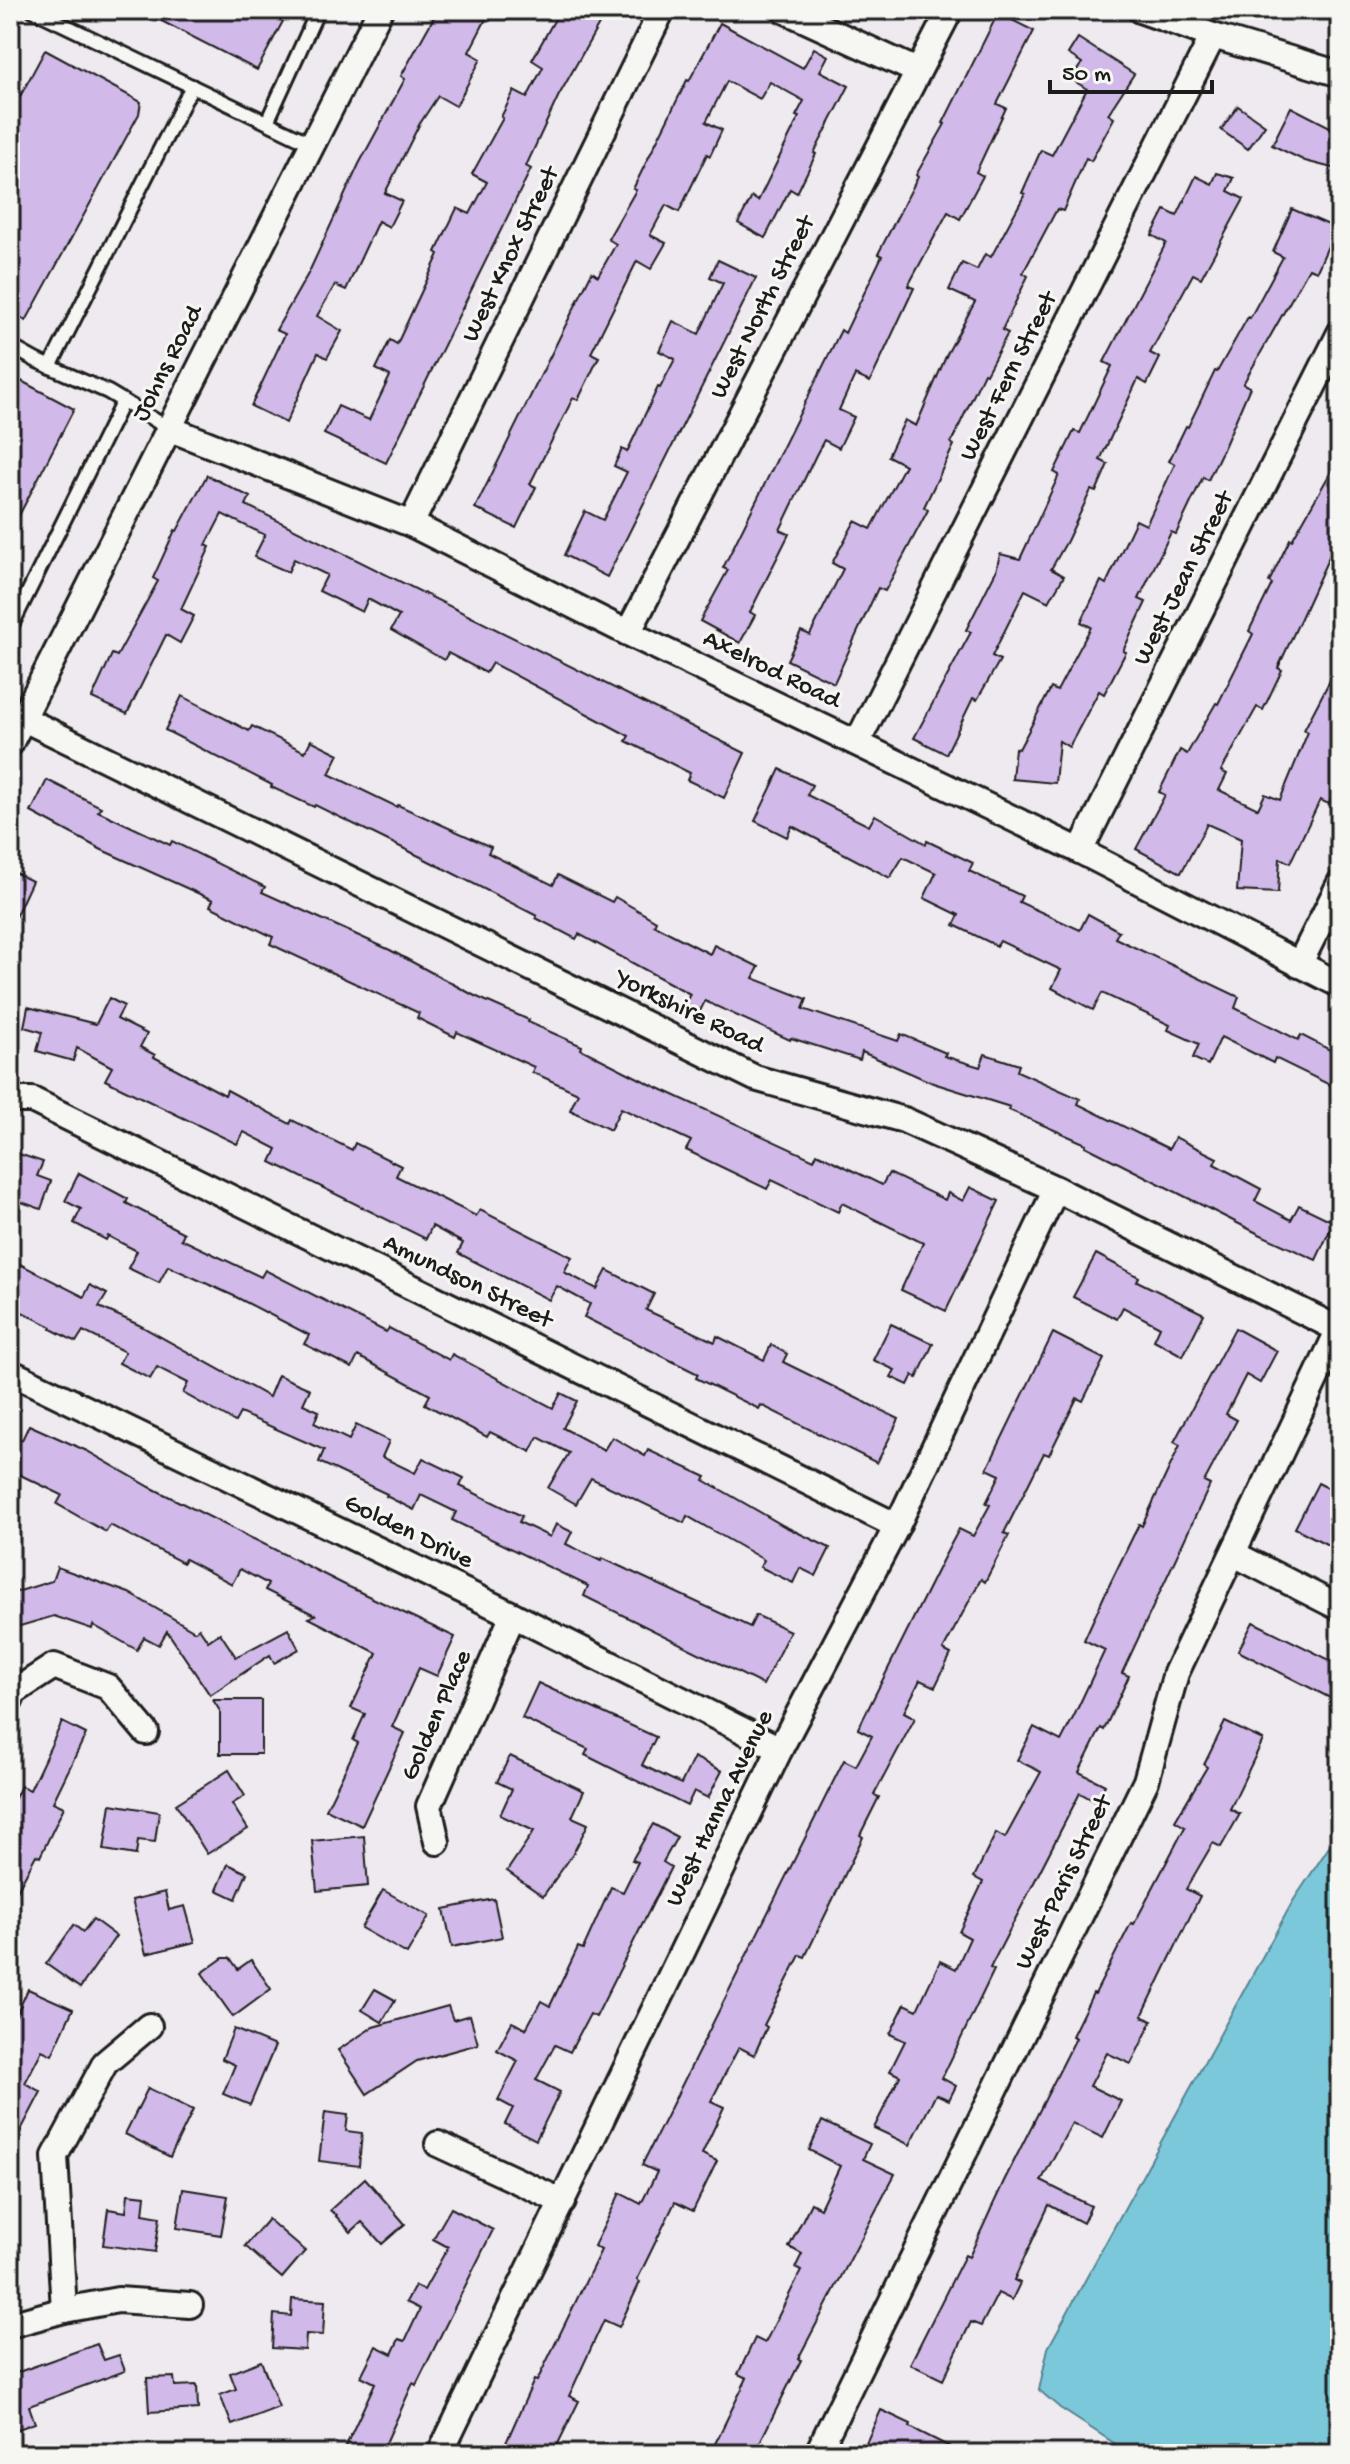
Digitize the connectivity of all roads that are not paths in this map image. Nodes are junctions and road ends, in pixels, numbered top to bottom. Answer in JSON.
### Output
{"nodes":[{"id":1,"x":33,"y":10,"type":"edge"},
{"id":2,"x":318,"y":10,"type":"edge"},
{"id":3,"x":380,"y":10,"type":"edge"},
{"id":4,"x":662,"y":10,"type":"edge"},
{"id":5,"x":784,"y":10,"type":"edge"},
{"id":6,"x":950,"y":10,"type":"edge"},
{"id":7,"x":1140,"y":10,"type":"edge"},
{"id":8,"x":1213,"y":36,"type":"junction"},
{"id":9,"x":917,"y":71,"type":"junction"},
{"id":10,"x":1340,"y":74,"type":"edge"},
{"id":11,"x":192,"y":86,"type":"junction"},
{"id":12,"x":267,"y":122,"type":"junction"},
{"id":13,"x":312,"y":144,"type":"junction"},
{"id":14,"x":1340,"y":333,"type":"edge"},
{"id":15,"x":10,"y":346,"type":"edge"},
{"id":16,"x":50,"y":367,"type":"junction"},
{"id":17,"x":123,"y":401,"type":"junction"},
{"id":18,"x":168,"y":428,"type":"junction"},
{"id":19,"x":411,"y":524,"type":"junction"},
{"id":20,"x":10,"y":629,"type":"edge"},
{"id":21,"x":628,"y":633,"type":"junction"},
{"id":22,"x":24,"y":719,"type":"junction"},
{"id":23,"x":857,"y":743,"type":"junction"},
{"id":24,"x":10,"y":744,"type":"edge"},
{"id":25,"x":1080,"y":851,"type":"junction"},
{"id":26,"x":1340,"y":883,"type":"edge"},
{"id":27,"x":1299,"y":965,"type":"junction"},
{"id":28,"x":1340,"y":985,"type":"edge"},
{"id":29,"x":10,"y":1100,"type":"edge"},
{"id":30,"x":1056,"y":1189,"type":"junction"},
{"id":31,"x":1339,"y":1329,"type":"edge"},
{"id":32,"x":10,"y":1372,"type":"edge"},
{"id":33,"x":897,"y":1526,"type":"junction"},
{"id":34,"x":1234,"y":1554,"type":"junction"},
{"id":35,"x":1340,"y":1608,"type":"edge"},
{"id":36,"x":513,"y":1615,"type":"junction"},
{"id":37,"x":10,"y":1701,"type":"edge"},
{"id":38,"x":146,"y":1732,"type":"dead end"},
{"id":39,"x":780,"y":1749,"type":"junction"},
{"id":40,"x":437,"y":1842,"type":"dead end"},
{"id":41,"x":149,"y":2026,"type":"dead end"},
{"id":42,"x":438,"y":2144,"type":"dead end"},
{"id":43,"x":563,"y":2202,"type":"junction"},
{"id":44,"x":190,"y":2305,"type":"dead end"},
{"id":45,"x":64,"y":2310,"type":"junction"},
{"id":46,"x":10,"y":2325,"type":"edge"},
{"id":47,"x":440,"y":2454,"type":"edge"},
{"id":48,"x":817,"y":2454,"type":"edge"}],
"edges":[{"from":1,"to":11,"type":"lane"},
{"from":2,"to":12,"type":"lane"},
{"from":3,"to":13,"type":"street","name":"Johns Road"},
{"from":4,"to":19,"type":"street","name":"West Knox Street"},
{"from":5,"to":9,"type":"street"},
{"from":6,"to":9,"type":"street","name":"West North Street"},
{"from":7,"to":8,"type":"street"},
{"from":8,"to":10,"type":"street"},
{"from":8,"to":23,"type":"street","name":"West Fern Street"},
{"from":9,"to":21,"type":"street","name":"West North Street"},
{"from":11,"to":12,"type":"lane"},
{"from":11,"to":16,"type":"lane"},
{"from":12,"to":13,"type":"lane"},
{"from":13,"to":18,"type":"street","name":"Johns Road"},
{"from":14,"to":25,"type":"street","name":"West Jean Street"},
{"from":15,"to":16,"type":"lane"},
{"from":16,"to":17,"type":"lane"},
{"from":17,"to":18,"type":"lane"},
{"from":17,"to":20,"type":"lane"},
{"from":18,"to":19,"type":"street","name":"Axelrod Road"},
{"from":18,"to":22,"type":"street","name":"Johns Road"},
{"from":19,"to":21,"type":"street","name":"Axelrod Road"},
{"from":21,"to":23,"type":"street","name":"Axelrod Road"},
{"from":22,"to":24,"type":"street","name":"Johns Road"},
{"from":22,"to":30,"type":"street","name":"Yorkshire Road"},
{"from":23,"to":25,"type":"street","name":"Axelrod Road"},
{"from":25,"to":27,"type":"street","name":"Axelrod Road"},
{"from":26,"to":27,"type":"street"},
{"from":27,"to":28,"type":"street","name":"Axelrod Road"},
{"from":29,"to":33,"type":"street","name":"Amundson Street"},
{"from":30,"to":31,"type":"street","name":"Yorkshire Road"},
{"from":30,"to":33,"type":"street","name":"West Hanna Avenue"},
{"from":31,"to":34,"type":"street","name":"West Paris Street"},
{"from":32,"to":36,"type":"street","name":"Golden Drive"},
{"from":33,"to":39,"type":"street","name":"West Hanna Avenue"},
{"from":34,"to":35,"type":"street"},
{"from":34,"to":48,"type":"street","name":"West Paris Street"},
{"from":36,"to":39,"type":"street","name":"Golden Drive"},
{"from":36,"to":40,"type":"street","name":"Golden Place"},
{"from":37,"to":38,"type":"street"},
{"from":39,"to":43,"type":"street","name":"West Hanna Avenue"},
{"from":41,"to":45,"type":"street"},
{"from":42,"to":43,"type":"street"},
{"from":43,"to":47,"type":"street","name":"West Hanna Avenue"},
{"from":44,"to":45,"type":"street"},
{"from":45,"to":46,"type":"street"}]}
